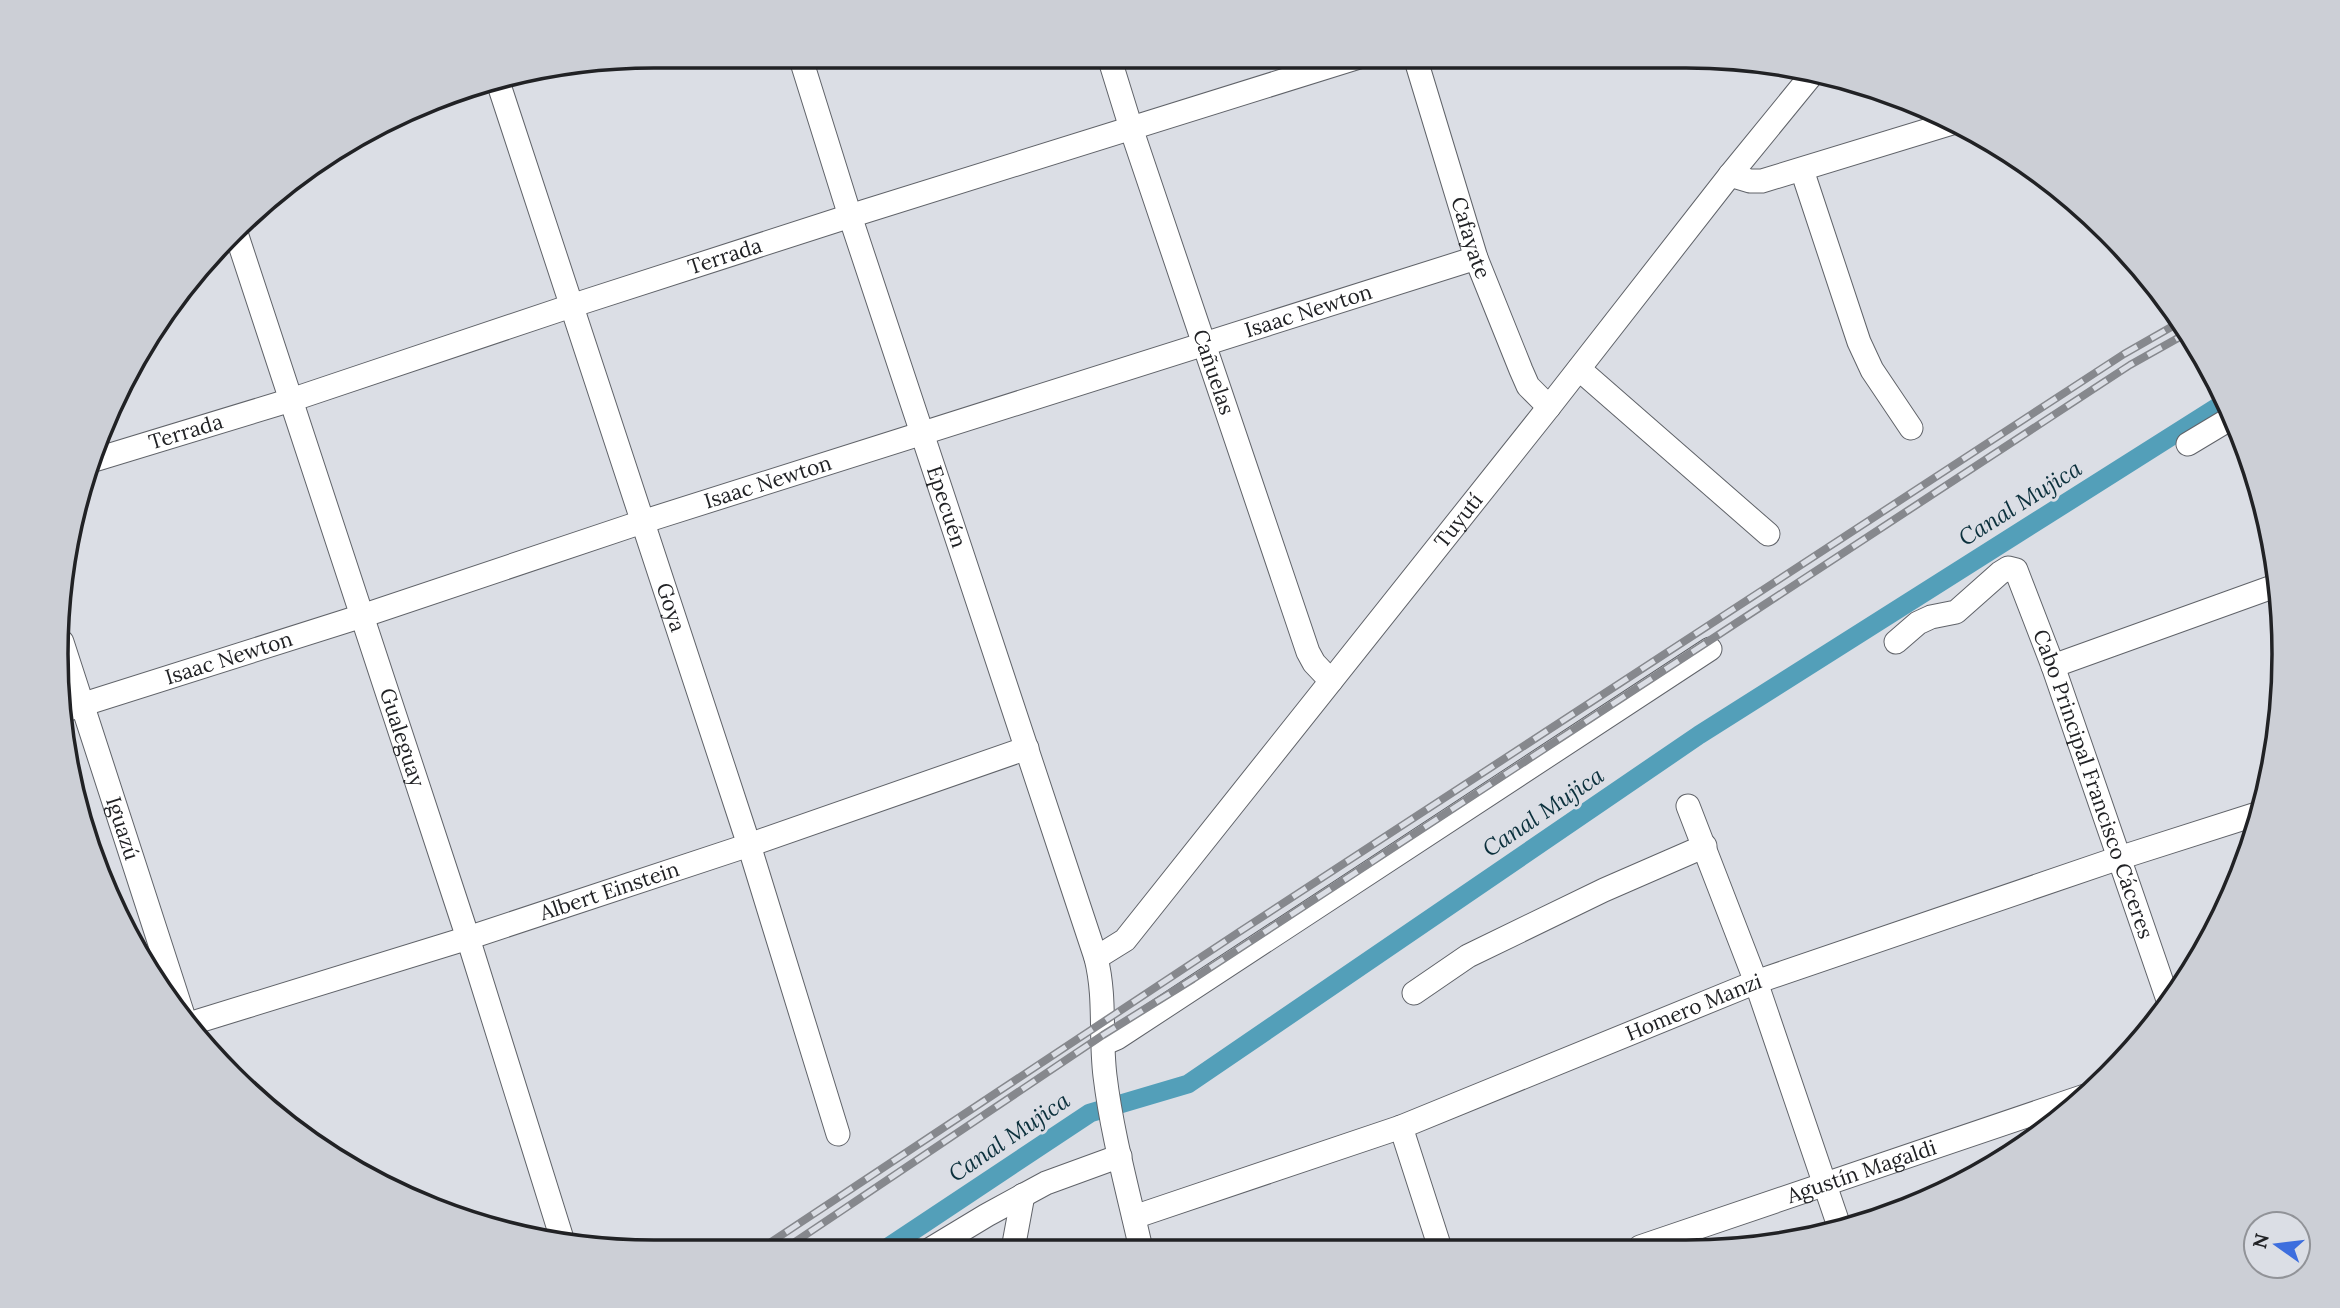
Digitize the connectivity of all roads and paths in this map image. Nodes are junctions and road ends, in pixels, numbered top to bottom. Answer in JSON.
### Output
{"nodes":[{"id":1,"x":804,"y":68,"type":"edge"},
{"id":2,"x":1112,"y":68,"type":"edge"},
{"id":3,"x":1324,"y":68,"type":"edge"},
{"id":4,"x":1418,"y":68,"type":"edge"},
{"id":5,"x":1806,"y":81,"type":"edge"},
{"id":6,"x":500,"y":89,"type":"edge"},
{"id":7,"x":1939,"y":126,"type":"edge"},
{"id":8,"x":1131,"y":128,"type":"junction"},
{"id":9,"x":1802,"y":170,"type":"junction"},
{"id":10,"x":1730,"y":175,"type":"junction"},
{"id":11,"x":850,"y":216,"type":"junction"},
{"id":12,"x":239,"y":241,"type":"edge"},
{"id":13,"x":1476,"y":258,"type":"junction"},
{"id":14,"x":571,"y":306,"type":"junction"},
{"id":15,"x":1203,"y":343,"type":"junction"},
{"id":16,"x":1579,"y":369,"type":"junction"},
{"id":17,"x":291,"y":400,"type":"junction"},
{"id":18,"x":1549,"y":407,"type":"junction"},
{"id":19,"x":2224,"y":423,"type":"edge"},
{"id":20,"x":1910,"y":428,"type":"dead end"},
{"id":21,"x":922,"y":434,"type":"junction"},
{"id":22,"x":2188,"y":444,"type":"dead end"},
{"id":23,"x":102,"y":457,"type":"edge"},
{"id":24,"x":642,"y":522,"type":"junction"},
{"id":25,"x":1768,"y":534,"type":"dead end"},
{"id":26,"x":2268,"y":589,"type":"edge"},
{"id":27,"x":362,"y":616,"type":"junction"},
{"id":28,"x":1896,"y":642,"type":"dead end"},
{"id":29,"x":1710,"y":649,"type":"dead end"},
{"id":30,"x":68,"y":660,"type":"edge"},
{"id":31,"x":2053,"y":666,"type":"junction"},
{"id":32,"x":1331,"y":681,"type":"junction"},
{"id":33,"x":84,"y":704,"type":"junction"},
{"id":34,"x":71,"y":708,"type":"edge"},
{"id":35,"x":1027,"y":748,"type":"junction"},
{"id":36,"x":1688,"y":806,"type":"dead end"},
{"id":37,"x":2249,"y":817,"type":"edge"},
{"id":38,"x":748,"y":845,"type":"junction"},
{"id":39,"x":1705,"y":846,"type":"junction"},
{"id":40,"x":2119,"y":858,"type":"junction"},
{"id":41,"x":468,"y":938,"type":"junction"},
{"id":42,"x":1096,"y":958,"type":"junction"},
{"id":43,"x":1756,"y":982,"type":"junction"},
{"id":44,"x":2165,"y":991,"type":"edge"},
{"id":45,"x":176,"y":992,"type":"edge"},
{"id":46,"x":1414,"y":993,"type":"dead end"},
{"id":47,"x":198,"y":1021,"type":"edge"},
{"id":48,"x":1103,"y":1044,"type":"junction"},
{"id":49,"x":2060,"y":1105,"type":"edge"},
{"id":50,"x":1401,"y":1127,"type":"junction"},
{"id":51,"x":838,"y":1134,"type":"dead end"},
{"id":52,"x":1121,"y":1156,"type":"junction"},
{"id":53,"x":1826,"y":1184,"type":"junction"},
{"id":54,"x":1023,"y":1195,"type":"junction"},
{"id":55,"x":1134,"y":1217,"type":"junction"},
{"id":56,"x":1837,"y":1220,"type":"edge"},
{"id":57,"x":560,"y":1232,"type":"edge"},
{"id":58,"x":945,"y":1240,"type":"edge"},
{"id":59,"x":1015,"y":1240,"type":"edge"},
{"id":60,"x":1139,"y":1240,"type":"edge"},
{"id":61,"x":1437,"y":1240,"type":"edge"},
{"id":62,"x":1661,"y":1240,"type":"edge"}],
"edges":[{"from":1,"to":11,"type":"street","name":"Epecuén"},
{"from":2,"to":8,"type":"street","name":"Cañuelas"},
{"from":3,"to":8,"type":"street","name":"Terrada"},
{"from":4,"to":13,"type":"street","name":"Cafayate"},
{"from":5,"to":10,"type":"street","name":"Tuyutí"},
{"from":6,"to":14,"type":"street","name":"Goya"},
{"from":7,"to":9,"type":"street"},
{"from":8,"to":11,"type":"street","name":"Terrada"},
{"from":8,"to":15,"type":"street","name":"Cañuelas"},
{"from":9,"to":10,"type":"street"},
{"from":9,"to":20,"type":"street"},
{"from":10,"to":16,"type":"street","name":"Tuyutí"},
{"from":11,"to":14,"type":"street","name":"Terrada"},
{"from":11,"to":21,"type":"street","name":"Epecuén"},
{"from":12,"to":17,"type":"street","name":"Gualeguay"},
{"from":13,"to":15,"type":"street","name":"Isaac Newton"},
{"from":13,"to":18,"type":"street","name":"Cafayate"},
{"from":14,"to":17,"type":"street","name":"Terrada"},
{"from":14,"to":24,"type":"street","name":"Goya"},
{"from":15,"to":21,"type":"street","name":"Isaac Newton"},
{"from":15,"to":32,"type":"street","name":"Cañuelas"},
{"from":16,"to":18,"type":"street","name":"Tuyutí"},
{"from":16,"to":25,"type":"street"},
{"from":17,"to":23,"type":"street","name":"Terrada"},
{"from":17,"to":27,"type":"street","name":"Gualeguay"},
{"from":18,"to":32,"type":"street","name":"Tuyutí"},
{"from":19,"to":22,"type":"street"},
{"from":21,"to":24,"type":"street","name":"Isaac Newton"},
{"from":21,"to":35,"type":"street","name":"Epecuén"},
{"from":24,"to":27,"type":"street","name":"Isaac Newton"},
{"from":24,"to":38,"type":"street","name":"Goya"},
{"from":26,"to":31,"type":"street"},
{"from":27,"to":33,"type":"street","name":"Isaac Newton"},
{"from":27,"to":41,"type":"street","name":"Gualeguay"},
{"from":28,"to":31,"type":"street","name":"Cabo Principal Francisco Cáceres"},
{"from":29,"to":48,"type":"street"},
{"from":30,"to":33,"type":"street","name":"Iguazú"},
{"from":31,"to":40,"type":"street","name":"Cabo Principal Francisco Cáceres"},
{"from":32,"to":42,"type":"street","name":"Tuyutí"},
{"from":33,"to":34,"type":"street","name":"Isaac Newton"},
{"from":33,"to":45,"type":"street","name":"Iguazú"},
{"from":35,"to":38,"type":"street","name":"Albert Einstein"},
{"from":35,"to":42,"type":"street","name":"Epecuén"},
{"from":36,"to":39,"type":"street"},
{"from":37,"to":40,"type":"street","name":"Homero Manzi"},
{"from":38,"to":41,"type":"street","name":"Albert Einstein"},
{"from":38,"to":51,"type":"street","name":"Goya"},
{"from":39,"to":43,"type":"street"},
{"from":39,"to":46,"type":"street"},
{"from":40,"to":43,"type":"street","name":"Homero Manzi"},
{"from":40,"to":44,"type":"street","name":"Cabo Principal Francisco Cáceres"},
{"from":41,"to":47,"type":"street","name":"Albert Einstein"},
{"from":41,"to":57,"type":"street","name":"Gualeguay"},
{"from":42,"to":48,"type":"street","name":"Epecuén"},
{"from":43,"to":50,"type":"street","name":"Homero Manzi"},
{"from":43,"to":53,"type":"street"},
{"from":48,"to":52,"type":"street","name":"Epecuén"},
{"from":49,"to":53,"type":"street","name":"Agustín Magaldi"},
{"from":50,"to":55,"type":"street","name":"Homero Manzi"},
{"from":50,"to":61,"type":"street"},
{"from":52,"to":54,"type":"street"},
{"from":52,"to":55,"type":"street","name":"Epecuén"},
{"from":53,"to":56,"type":"street"},
{"from":53,"to":62,"type":"street","name":"Agustín Magaldi"},
{"from":54,"to":58,"type":"street"},
{"from":54,"to":59,"type":"street"},
{"from":55,"to":60,"type":"street","name":"Epecuén"}]}
